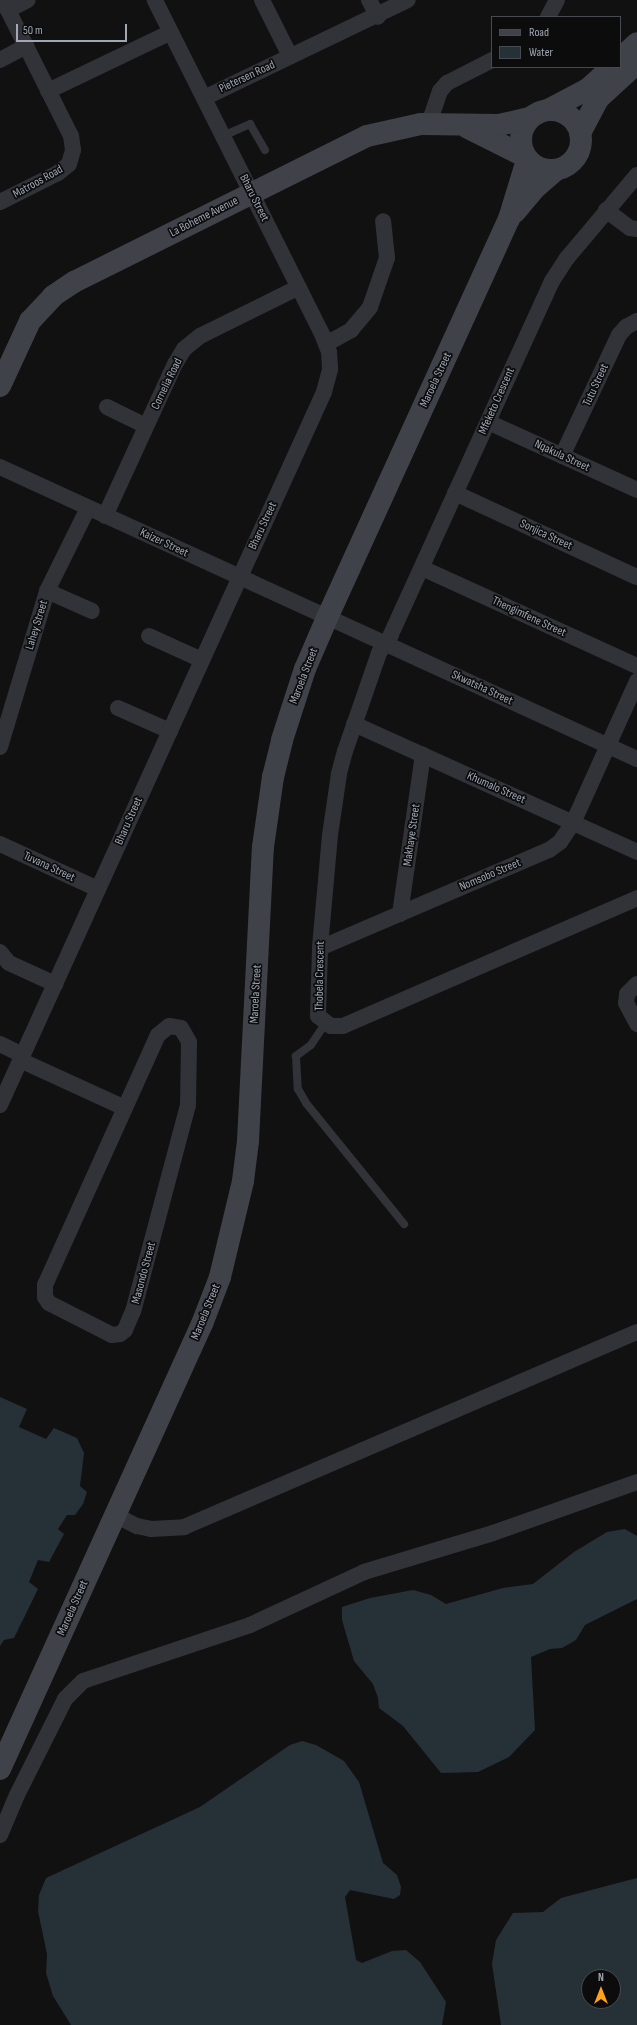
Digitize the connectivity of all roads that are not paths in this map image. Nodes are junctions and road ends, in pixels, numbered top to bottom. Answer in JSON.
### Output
{"nodes":[{"id":1,"x":28,"y":0,"type":"edge"},
{"id":2,"x":155,"y":0,"type":"edge"},
{"id":3,"x":262,"y":0,"type":"edge"},
{"id":4,"x":369,"y":0,"type":"edge"},
{"id":5,"x":408,"y":0,"type":"edge"},
{"id":6,"x":557,"y":0,"type":"edge"},
{"id":7,"x":6,"y":5,"type":"edge"},
{"id":8,"x":549,"y":16,"type":"edge"},
{"id":9,"x":378,"y":17,"type":"junction"},
{"id":10,"x":171,"y":32,"type":"junction"},
{"id":11,"x":637,"y":43,"type":"edge"},
{"id":12,"x":26,"y":46,"type":"junction"},
{"id":13,"x":290,"y":56,"type":"junction"},
{"id":14,"x":0,"y":60,"type":"edge"},
{"id":15,"x":491,"y":61,"type":"edge"},
{"id":16,"x":627,"y":66,"type":"edge"},
{"id":17,"x":48,"y":90,"type":"junction"},
{"id":18,"x":204,"y":98,"type":"junction"},
{"id":19,"x":539,"y":114,"type":"junction"},
{"id":20,"x":428,"y":123,"type":"junction"},
{"id":21,"x":459,"y":124,"type":"junction"},
{"id":22,"x":580,"y":133,"type":"junction"},
{"id":23,"x":223,"y":136,"type":"junction"},
{"id":24,"x":265,"y":150,"type":"dead end"},
{"id":25,"x":526,"y":158,"type":"junction"},
{"id":26,"x":556,"y":170,"type":"junction"},
{"id":27,"x":637,"y":175,"type":"edge"},
{"id":28,"x":251,"y":193,"type":"junction"},
{"id":29,"x":0,"y":202,"type":"edge"},
{"id":30,"x":606,"y":210,"type":"junction"},
{"id":31,"x":509,"y":219,"type":"junction"},
{"id":32,"x":383,"y":221,"type":"dead end"},
{"id":33,"x":637,"y":229,"type":"edge"},
{"id":34,"x":299,"y":287,"type":"junction"},
{"id":35,"x":637,"y":321,"type":"edge"},
{"id":36,"x":326,"y":344,"type":"junction"},
{"id":37,"x":0,"y":386,"type":"edge"},
{"id":38,"x":107,"y":407,"type":"dead end"},
{"id":39,"x":488,"y":422,"type":"junction"},
{"id":40,"x":146,"y":426,"type":"junction"},
{"id":41,"x":562,"y":456,"type":"junction"},
{"id":42,"x":0,"y":467,"type":"edge"},
{"id":43,"x":636,"y":487,"type":"edge"},
{"id":44,"x":456,"y":493,"type":"junction"},
{"id":45,"x":88,"y":508,"type":"junction"},
{"id":46,"x":106,"y":516,"type":"junction"},
{"id":47,"x":422,"y":568,"type":"junction"},
{"id":48,"x":239,"y":577,"type":"junction"},
{"id":49,"x":637,"y":577,"type":"edge"},
{"id":50,"x":47,"y":591,"type":"junction"},
{"id":51,"x":92,"y":611,"type":"dead end"},
{"id":52,"x":327,"y":618,"type":"junction"},
{"id":53,"x":149,"y":636,"type":"dead end"},
{"id":54,"x":385,"y":644,"type":"junction"},
{"id":55,"x":202,"y":660,"type":"junction"},
{"id":56,"x":637,"y":666,"type":"edge"},
{"id":57,"x":637,"y":681,"type":"edge"},
{"id":58,"x":118,"y":708,"type":"dead end"},
{"id":59,"x":354,"y":724,"type":"junction"},
{"id":60,"x":170,"y":731,"type":"junction"},
{"id":61,"x":608,"y":746,"type":"junction"},
{"id":62,"x":0,"y":747,"type":"edge"},
{"id":63,"x":423,"y":755,"type":"junction"},
{"id":64,"x":637,"y":759,"type":"edge"},
{"id":65,"x":573,"y":823,"type":"junction"},
{"id":66,"x":0,"y":844,"type":"edge"},
{"id":67,"x":637,"y":852,"type":"edge"},
{"id":68,"x":98,"y":889,"type":"junction"},
{"id":69,"x":637,"y":898,"type":"edge"},
{"id":70,"x":400,"y":914,"type":"junction"},
{"id":71,"x":320,"y":948,"type":"junction"},
{"id":72,"x":0,"y":952,"type":"edge"},
{"id":73,"x":55,"y":984,"type":"junction"},
{"id":74,"x":637,"y":984,"type":"edge"},
{"id":75,"x":325,"y":1024,"type":"junction"},
{"id":76,"x":637,"y":1024,"type":"edge"},
{"id":77,"x":0,"y":1044,"type":"edge"},
{"id":78,"x":22,"y":1057,"type":"junction"},
{"id":79,"x":0,"y":1105,"type":"edge"},
{"id":80,"x":125,"y":1108,"type":"junction"},
{"id":81,"x":404,"y":1224,"type":"dead end"},
{"id":82,"x":637,"y":1332,"type":"edge"},
{"id":83,"x":637,"y":1482,"type":"edge"},
{"id":84,"x":115,"y":1515,"type":"junction"},
{"id":85,"x":0,"y":1769,"type":"edge"},
{"id":86,"x":0,"y":1835,"type":"edge"}],
"edges":[{"from":1,"to":7,"type":"street","name":"Matroos Road"},
{"from":2,"to":10,"type":"street","name":"Bharu Street"},
{"from":3,"to":13,"type":"street","name":"Pietersen Road"},
{"from":4,"to":9,"type":"street"},
{"from":5,"to":9,"type":"street","name":"Pietersen Road"},
{"from":6,"to":8,"type":"street"},
{"from":7,"to":12,"type":"street","name":"Matroos Road"},
{"from":9,"to":13,"type":"street","name":"Pietersen Road"},
{"from":10,"to":17,"type":"street"},
{"from":10,"to":18,"type":"street","name":"Bharu Street"},
{"from":11,"to":16,"type":"street"},
{"from":12,"to":14,"type":"street"},
{"from":12,"to":17,"type":"street","name":"Matroos Road"},
{"from":13,"to":18,"type":"street","name":"Pietersen Road"},
{"from":15,"to":20,"type":"street"},
{"from":16,"to":19,"type":"street"},
{"from":16,"to":22,"type":"street"},
{"from":17,"to":29,"type":"street","name":"Matroos Road"},
{"from":18,"to":23,"type":"street","name":"Bharu Street"},
{"from":19,"to":21,"type":"street","name":"La Boheme Avenue"},
{"from":19,"to":22,"type":"street"},
{"from":19,"to":25,"type":"street"},
{"from":20,"to":21,"type":"street","name":"La Boheme Avenue"},
{"from":20,"to":28,"type":"street","name":"La Boheme Avenue"},
{"from":21,"to":25,"type":"street","name":"La Boheme Avenue"},
{"from":22,"to":26,"type":"street"},
{"from":23,"to":24,"type":"lane"},
{"from":23,"to":28,"type":"street","name":"Bharu Street"},
{"from":25,"to":26,"type":"street"},
{"from":25,"to":31,"type":"street","name":"Maroela Street"},
{"from":26,"to":31,"type":"street","name":"Maroela Street"},
{"from":27,"to":30,"type":"street","name":"Mfeketo Crescent"},
{"from":28,"to":34,"type":"street","name":"Bharu Street"},
{"from":28,"to":37,"type":"street","name":"La Boheme Avenue"},
{"from":30,"to":33,"type":"street"},
{"from":30,"to":39,"type":"street","name":"Mfeketo Crescent"},
{"from":31,"to":52,"type":"street","name":"Maroela Street"},
{"from":32,"to":36,"type":"street"},
{"from":34,"to":36,"type":"street","name":"Bharu Street"},
{"from":34,"to":40,"type":"street","name":"Cornelia Road"},
{"from":35,"to":41,"type":"street","name":"Tutu Street"},
{"from":36,"to":48,"type":"street","name":"Bharu Street"},
{"from":38,"to":40,"type":"street"},
{"from":39,"to":41,"type":"street","name":"Nqakula Street"},
{"from":39,"to":44,"type":"street","name":"Mfeketo Crescent"},
{"from":40,"to":46,"type":"street","name":"Cornelia Road"},
{"from":41,"to":43,"type":"street","name":"Nqakula Street"},
{"from":42,"to":45,"type":"street","name":"Kaizer Street"},
{"from":44,"to":47,"type":"street","name":"Mfeketo Crescent"},
{"from":44,"to":49,"type":"street","name":"Sonjica Street"},
{"from":45,"to":46,"type":"street","name":"Kaizer Street"},
{"from":45,"to":50,"type":"street","name":"Lahey Street"},
{"from":46,"to":48,"type":"street","name":"Kaizer Street"},
{"from":47,"to":54,"type":"street","name":"Mfeketo Crescent"},
{"from":47,"to":56,"type":"street","name":"Thengimfene Street"},
{"from":48,"to":52,"type":"street","name":"Kaizer Street"},
{"from":48,"to":55,"type":"street","name":"Bharu Street"},
{"from":50,"to":51,"type":"street"},
{"from":50,"to":62,"type":"street","name":"Lahey Street"},
{"from":52,"to":54,"type":"street","name":"Skwatsha Street"},
{"from":52,"to":84,"type":"street","name":"Maroela Street"},
{"from":53,"to":55,"type":"street"},
{"from":54,"to":59,"type":"street","name":"Thobela Crescent"},
{"from":54,"to":61,"type":"street","name":"Skwatsha Street"},
{"from":55,"to":60,"type":"street","name":"Bharu Street"},
{"from":57,"to":61,"type":"street","name":"Nomsobo Street"},
{"from":58,"to":60,"type":"street"},
{"from":59,"to":63,"type":"street","name":"Khumalo Street"},
{"from":59,"to":71,"type":"street","name":"Thobela Crescent"},
{"from":60,"to":68,"type":"street","name":"Bharu Street"},
{"from":61,"to":64,"type":"street","name":"Skwatsha Street"},
{"from":61,"to":65,"type":"street","name":"Nomsobo Street"},
{"from":63,"to":65,"type":"street","name":"Khumalo Street"},
{"from":63,"to":70,"type":"street","name":"Makhaye Street"},
{"from":65,"to":67,"type":"street","name":"Khumalo Street"},
{"from":65,"to":70,"type":"street","name":"Nomsobo Street"},
{"from":66,"to":68,"type":"street","name":"Tuvana Street"},
{"from":68,"to":73,"type":"street","name":"Bharu Street"},
{"from":69,"to":75,"type":"street","name":"Thobela Crescent"},
{"from":70,"to":71,"type":"street","name":"Nomsobo Street"},
{"from":71,"to":75,"type":"street","name":"Thobela Crescent"},
{"from":72,"to":73,"type":"street"},
{"from":73,"to":78,"type":"street","name":"Bharu Street"},
{"from":74,"to":76,"type":"street"},
{"from":75,"to":81,"type":"lane"},
{"from":77,"to":78,"type":"street"},
{"from":78,"to":79,"type":"street","name":"Bharu Street"},
{"from":78,"to":80,"type":"street"},
{"from":80,"to":80,"type":"street","name":"Masondo Street"},
{"from":82,"to":84,"type":"street"},
{"from":83,"to":86,"type":"street"},
{"from":84,"to":85,"type":"street","name":"Maroela Street"}]}
